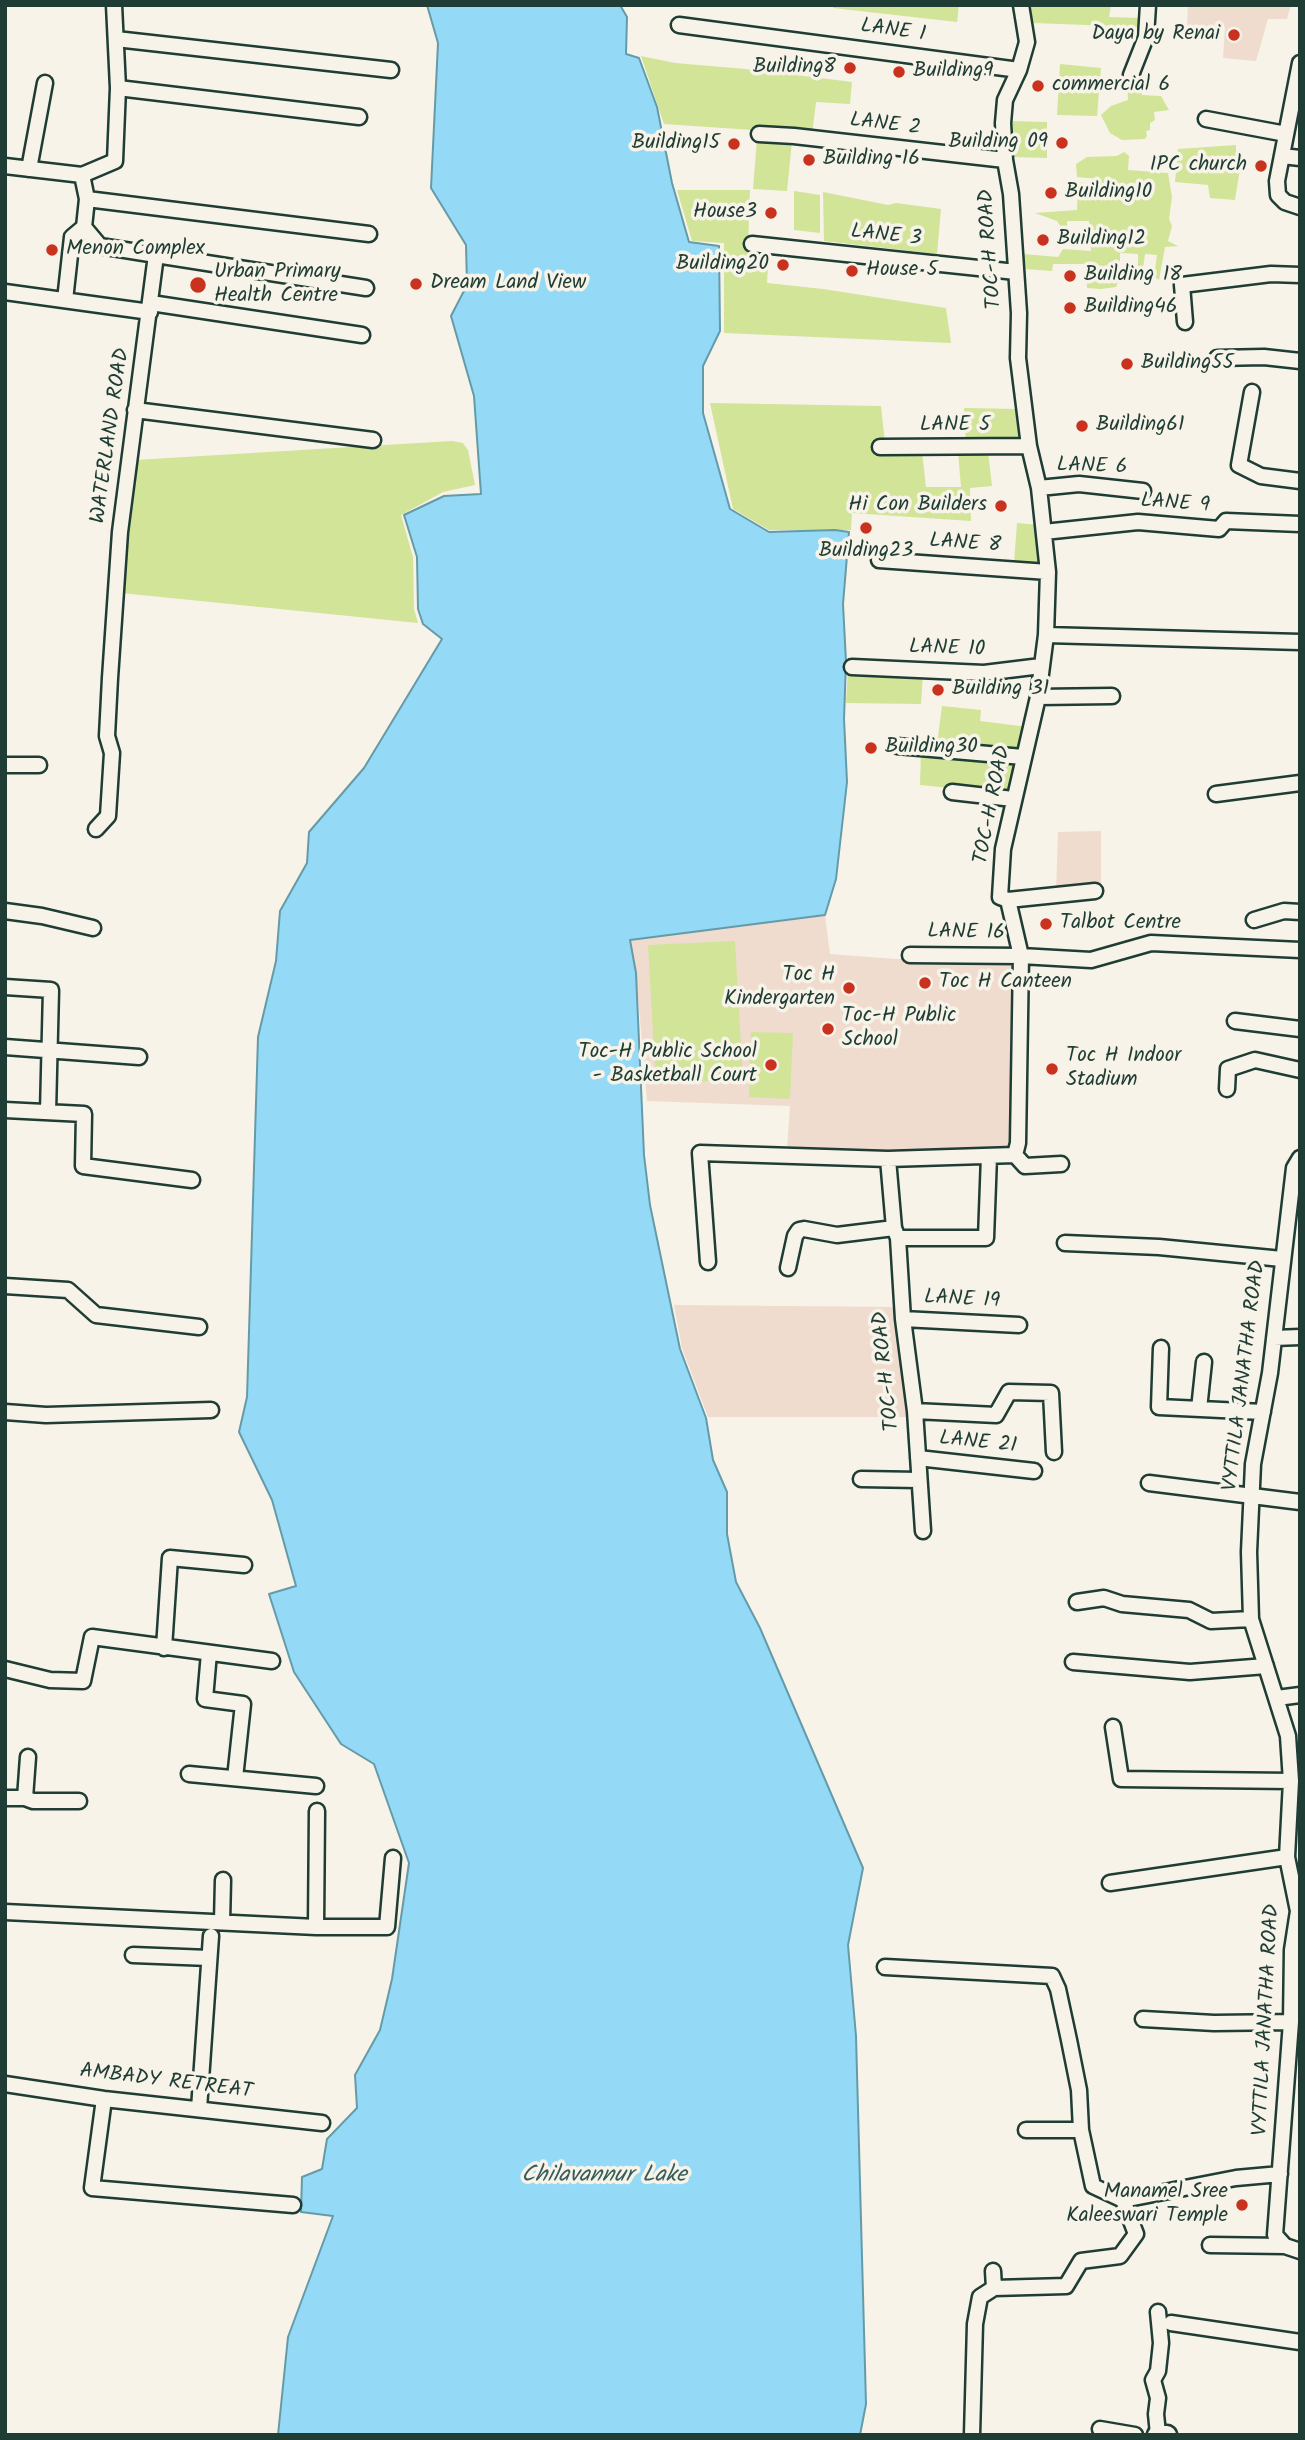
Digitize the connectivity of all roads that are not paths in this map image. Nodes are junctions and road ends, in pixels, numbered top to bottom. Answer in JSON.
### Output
{"nodes":[{"id":1,"x":114,"y":5,"type":"edge"},
{"id":2,"x":1021,"y":5,"type":"edge"},
{"id":3,"x":1148,"y":5,"type":"edge"},
{"id":4,"x":679,"y":25,"type":"dead end"},
{"id":5,"x":116,"y":39,"type":"junction"},
{"id":6,"x":1300,"y":63,"type":"edge"},
{"id":7,"x":391,"y":70,"type":"dead end"},
{"id":8,"x":1019,"y":70,"type":"junction"},
{"id":9,"x":1131,"y":75,"type":"dead end"},
{"id":10,"x":45,"y":83,"type":"dead end"},
{"id":11,"x":118,"y":89,"type":"junction"},
{"id":12,"x":359,"y":117,"type":"dead end"},
{"id":13,"x":1206,"y":120,"type":"dead end"},
{"id":14,"x":759,"y":134,"type":"dead end"},
{"id":15,"x":1286,"y":134,"type":"junction"},
{"id":16,"x":1282,"y":156,"type":"junction"},
{"id":17,"x":1300,"y":158,"type":"edge"},
{"id":18,"x":1005,"y":160,"type":"junction"},
{"id":19,"x":5,"y":166,"type":"edge"},
{"id":20,"x":29,"y":169,"type":"junction"},
{"id":21,"x":82,"y":175,"type":"junction"},
{"id":22,"x":87,"y":199,"type":"junction"},
{"id":23,"x":1300,"y":208,"type":"edge"},
{"id":24,"x":84,"y":227,"type":"junction"},
{"id":25,"x":369,"y":234,"type":"dead end"},
{"id":26,"x":752,"y":244,"type":"dead end"},
{"id":27,"x":156,"y":255,"type":"junction"},
{"id":28,"x":1016,"y":272,"type":"junction"},
{"id":29,"x":1300,"y":275,"type":"edge"},
{"id":30,"x":366,"y":288,"type":"dead end"},
{"id":31,"x":5,"y":292,"type":"edge"},
{"id":32,"x":65,"y":300,"type":"junction"},
{"id":33,"x":150,"y":308,"type":"junction"},
{"id":34,"x":1185,"y":322,"type":"dead end"},
{"id":35,"x":362,"y":335,"type":"dead end"},
{"id":36,"x":1217,"y":358,"type":"dead end"},
{"id":37,"x":1300,"y":361,"type":"edge"},
{"id":38,"x":1252,"y":392,"type":"dead end"},
{"id":39,"x":135,"y":410,"type":"junction"},
{"id":40,"x":373,"y":440,"type":"dead end"},
{"id":41,"x":1029,"y":446,"type":"junction"},
{"id":42,"x":880,"y":447,"type":"dead end"},
{"id":43,"x":1300,"y":481,"type":"edge"},
{"id":44,"x":1039,"y":488,"type":"junction"},
{"id":45,"x":1143,"y":491,"type":"dead end"},
{"id":46,"x":1300,"y":524,"type":"edge"},
{"id":47,"x":1044,"y":532,"type":"junction"},
{"id":48,"x":880,"y":560,"type":"dead end"},
{"id":49,"x":1048,"y":572,"type":"junction"},
{"id":50,"x":1046,"y":635,"type":"junction"},
{"id":51,"x":1300,"y":642,"type":"edge"},
{"id":52,"x":1041,"y":666,"type":"junction"},
{"id":53,"x":852,"y":667,"type":"dead end"},
{"id":54,"x":1112,"y":696,"type":"dead end"},
{"id":55,"x":1038,"y":697,"type":"junction"},
{"id":56,"x":897,"y":746,"type":"dead end"},
{"id":57,"x":1023,"y":757,"type":"junction"},
{"id":58,"x":5,"y":765,"type":"edge"},
{"id":59,"x":39,"y":765,"type":"dead end"},
{"id":60,"x":1300,"y":783,"type":"edge"},
{"id":61,"x":952,"y":792,"type":"dead end"},
{"id":62,"x":1216,"y":794,"type":"dead end"},
{"id":63,"x":1013,"y":799,"type":"junction"},
{"id":64,"x":96,"y":829,"type":"dead end"},
{"id":65,"x":1095,"y":891,"type":"dead end"},
{"id":66,"x":1008,"y":901,"type":"junction"},
{"id":67,"x":5,"y":911,"type":"edge"},
{"id":68,"x":1300,"y":912,"type":"edge"},
{"id":69,"x":1254,"y":920,"type":"dead end"},
{"id":70,"x":93,"y":928,"type":"dead end"},
{"id":71,"x":1300,"y":950,"type":"edge"},
{"id":72,"x":911,"y":955,"type":"dead end"},
{"id":73,"x":1021,"y":956,"type":"junction"},
{"id":74,"x":5,"y":987,"type":"edge"},
{"id":75,"x":1235,"y":1021,"type":"dead end"},
{"id":76,"x":1300,"y":1029,"type":"edge"},
{"id":77,"x":5,"y":1047,"type":"edge"},
{"id":78,"x":50,"y":1049,"type":"junction"},
{"id":79,"x":139,"y":1057,"type":"dead end"},
{"id":80,"x":1300,"y":1070,"type":"edge"},
{"id":81,"x":1227,"y":1089,"type":"dead end"},
{"id":82,"x":5,"y":1110,"type":"edge"},
{"id":83,"x":48,"y":1112,"type":"junction"},
{"id":84,"x":1015,"y":1155,"type":"junction"},
{"id":85,"x":989,"y":1156,"type":"junction"},
{"id":86,"x":1300,"y":1158,"type":"edge"},
{"id":87,"x":888,"y":1159,"type":"junction"},
{"id":88,"x":1061,"y":1164,"type":"dead end"},
{"id":89,"x":192,"y":1180,"type":"dead end"},
{"id":90,"x":1293,"y":1229,"type":"edge"},
{"id":91,"x":896,"y":1233,"type":"junction"},
{"id":92,"x":1065,"y":1243,"type":"dead end"},
{"id":93,"x":1282,"y":1259,"type":"junction"},
{"id":94,"x":708,"y":1262,"type":"dead end"},
{"id":95,"x":788,"y":1268,"type":"dead end"},
{"id":96,"x":5,"y":1286,"type":"edge"},
{"id":97,"x":903,"y":1319,"type":"junction"},
{"id":98,"x":1019,"y":1325,"type":"dead end"},
{"id":99,"x":198,"y":1327,"type":"dead end"},
{"id":100,"x":1300,"y":1337,"type":"edge"},
{"id":101,"x":1274,"y":1338,"type":"junction"},
{"id":102,"x":1161,"y":1348,"type":"dead end"},
{"id":103,"x":1203,"y":1362,"type":"dead end"},
{"id":104,"x":1199,"y":1409,"type":"junction"},
{"id":105,"x":211,"y":1410,"type":"dead end"},
{"id":106,"x":915,"y":1411,"type":"junction"},
{"id":107,"x":5,"y":1412,"type":"edge"},
{"id":108,"x":1263,"y":1412,"type":"junction"},
{"id":109,"x":1054,"y":1452,"type":"dead end"},
{"id":110,"x":918,"y":1458,"type":"junction"},
{"id":111,"x":1034,"y":1471,"type":"dead end"},
{"id":112,"x":861,"y":1479,"type":"dead end"},
{"id":113,"x":919,"y":1480,"type":"junction"},
{"id":114,"x":1149,"y":1483,"type":"dead end"},
{"id":115,"x":1251,"y":1496,"type":"junction"},
{"id":116,"x":1300,"y":1502,"type":"edge"},
{"id":117,"x":923,"y":1531,"type":"dead end"},
{"id":118,"x":244,"y":1565,"type":"dead end"},
{"id":119,"x":1077,"y":1602,"type":"dead end"},
{"id":120,"x":1251,"y":1619,"type":"junction"},
{"id":121,"x":164,"y":1648,"type":"junction"},
{"id":122,"x":209,"y":1653,"type":"junction"},
{"id":123,"x":272,"y":1661,"type":"dead end"},
{"id":124,"x":1073,"y":1662,"type":"dead end"},
{"id":125,"x":1266,"y":1666,"type":"junction"},
{"id":126,"x":5,"y":1669,"type":"edge"},
{"id":127,"x":1300,"y":1695,"type":"edge"},
{"id":128,"x":1277,"y":1698,"type":"junction"},
{"id":129,"x":1113,"y":1727,"type":"dead end"},
{"id":130,"x":28,"y":1757,"type":"dead end"},
{"id":131,"x":189,"y":1774,"type":"dead end"},
{"id":132,"x":235,"y":1778,"type":"junction"},
{"id":133,"x":316,"y":1786,"type":"dead end"},
{"id":134,"x":1294,"y":1787,"type":"edge"},
{"id":135,"x":5,"y":1798,"type":"edge"},
{"id":136,"x":25,"y":1798,"type":"junction"},
{"id":137,"x":79,"y":1801,"type":"dead end"},
{"id":138,"x":317,"y":1811,"type":"dead end"},
{"id":139,"x":1287,"y":1857,"type":"junction"},
{"id":140,"x":393,"y":1858,"type":"dead end"},
{"id":141,"x":223,"y":1880,"type":"dead end"},
{"id":142,"x":1110,"y":1883,"type":"dead end"},
{"id":143,"x":1299,"y":1911,"type":"edge"},
{"id":144,"x":5,"y":1912,"type":"edge"},
{"id":145,"x":222,"y":1922,"type":"junction"},
{"id":146,"x":316,"y":1927,"type":"junction"},
{"id":147,"x":211,"y":1936,"type":"dead end"},
{"id":148,"x":132,"y":1955,"type":"dead end"},
{"id":149,"x":209,"y":1958,"type":"junction"},
{"id":150,"x":885,"y":1967,"type":"dead end"},
{"id":151,"x":1143,"y":2019,"type":"dead end"},
{"id":152,"x":1290,"y":2022,"type":"junction"},
{"id":153,"x":5,"y":2084,"type":"edge"},
{"id":154,"x":104,"y":2099,"type":"junction"},
{"id":155,"x":199,"y":2109,"type":"junction"},
{"id":156,"x":322,"y":2123,"type":"dead end"},
{"id":157,"x":1026,"y":2130,"type":"dead end"},
{"id":158,"x":1081,"y":2130,"type":"junction"},
{"id":159,"x":1280,"y":2174,"type":"junction"},
{"id":160,"x":1123,"y":2200,"type":"junction"},
{"id":161,"x":293,"y":2205,"type":"dead end"},
{"id":162,"x":1210,"y":2245,"type":"dead end"},
{"id":163,"x":1284,"y":2246,"type":"junction"},
{"id":164,"x":1300,"y":2251,"type":"edge"},
{"id":165,"x":993,"y":2271,"type":"dead end"},
{"id":166,"x":995,"y":2288,"type":"junction"},
{"id":167,"x":1158,"y":2312,"type":"dead end"},
{"id":168,"x":1171,"y":2323,"type":"dead end"},
{"id":169,"x":1300,"y":2342,"type":"edge"},
{"id":170,"x":1100,"y":2429,"type":"dead end"},
{"id":171,"x":1161,"y":2434,"type":"edge"},
{"id":172,"x":972,"y":2435,"type":"edge"},
{"id":173,"x":1135,"y":2435,"type":"edge"}],
"edges":[{"from":1,"to":5,"type":"street"},
{"from":2,"to":8,"type":"street","name":"TOC-H ROAD"},
{"from":3,"to":9,"type":"street"},
{"from":4,"to":8,"type":"street","name":"LANE 1"},
{"from":5,"to":7,"type":"street"},
{"from":5,"to":11,"type":"street"},
{"from":6,"to":15,"type":"street"},
{"from":8,"to":18,"type":"street","name":"TOC-H ROAD"},
{"from":10,"to":20,"type":"street"},
{"from":11,"to":12,"type":"street"},
{"from":11,"to":21,"type":"street"},
{"from":13,"to":15,"type":"street"},
{"from":14,"to":18,"type":"street","name":"LANE 2"},
{"from":15,"to":16,"type":"street"},
{"from":16,"to":17,"type":"street"},
{"from":16,"to":23,"type":"street"},
{"from":18,"to":28,"type":"street","name":"TOC-H ROAD"},
{"from":19,"to":20,"type":"street"},
{"from":20,"to":21,"type":"street"},
{"from":21,"to":22,"type":"street"},
{"from":22,"to":24,"type":"street"},
{"from":22,"to":25,"type":"street"},
{"from":24,"to":27,"type":"street"},
{"from":24,"to":32,"type":"street"},
{"from":26,"to":28,"type":"street","name":"LANE 3"},
{"from":27,"to":30,"type":"street"},
{"from":27,"to":33,"type":"street","name":"WATERLAND ROAD"},
{"from":28,"to":41,"type":"street","name":"TOC-H ROAD"},
{"from":29,"to":34,"type":"street"},
{"from":31,"to":32,"type":"street"},
{"from":32,"to":33,"type":"street"},
{"from":33,"to":35,"type":"street"},
{"from":33,"to":39,"type":"street","name":"WATERLAND ROAD"},
{"from":36,"to":37,"type":"street"},
{"from":38,"to":43,"type":"street"},
{"from":39,"to":40,"type":"street"},
{"from":39,"to":64,"type":"street","name":"WATERLAND ROAD"},
{"from":41,"to":42,"type":"street","name":"LANE 5"},
{"from":41,"to":44,"type":"street","name":"TOC-H ROAD"},
{"from":44,"to":45,"type":"street","name":"LANE 6"},
{"from":44,"to":47,"type":"street","name":"TOC-H ROAD"},
{"from":46,"to":47,"type":"street","name":"LANE 9"},
{"from":47,"to":49,"type":"street","name":"TOC-H ROAD"},
{"from":48,"to":49,"type":"street","name":"LANE 8"},
{"from":49,"to":50,"type":"street","name":"TOC-H ROAD"},
{"from":50,"to":51,"type":"street"},
{"from":50,"to":52,"type":"street","name":"TOC-H ROAD"},
{"from":52,"to":53,"type":"street","name":"LANE 10"},
{"from":52,"to":55,"type":"street","name":"TOC-H ROAD"},
{"from":54,"to":55,"type":"street"},
{"from":55,"to":57,"type":"street","name":"TOC-H ROAD"},
{"from":56,"to":57,"type":"street"},
{"from":57,"to":63,"type":"street","name":"TOC-H ROAD"},
{"from":58,"to":59,"type":"street"},
{"from":60,"to":62,"type":"street"},
{"from":61,"to":63,"type":"street"},
{"from":63,"to":66,"type":"street","name":"TOC-H ROAD"},
{"from":65,"to":66,"type":"street"},
{"from":66,"to":73,"type":"street","name":"TOC-H ROAD"},
{"from":67,"to":70,"type":"street"},
{"from":68,"to":69,"type":"street"},
{"from":71,"to":73,"type":"street","name":"LANE 16"},
{"from":72,"to":73,"type":"street","name":"LANE 16"},
{"from":73,"to":84,"type":"street","name":"TOC-H ROAD"},
{"from":74,"to":78,"type":"street"},
{"from":75,"to":76,"type":"street"},
{"from":77,"to":78,"type":"street"},
{"from":78,"to":79,"type":"street"},
{"from":78,"to":83,"type":"street"},
{"from":80,"to":81,"type":"street"},
{"from":82,"to":83,"type":"street"},
{"from":83,"to":89,"type":"street"},
{"from":84,"to":85,"type":"street"},
{"from":84,"to":88,"type":"street"},
{"from":85,"to":87,"type":"street"},
{"from":85,"to":91,"type":"street"},
{"from":86,"to":90,"type":"street","name":"VYTTILA JANATHA ROAD"},
{"from":87,"to":91,"type":"street","name":"TOC-H ROAD"},
{"from":87,"to":94,"type":"street"},
{"from":90,"to":93,"type":"street","name":"VYTTILA JANATHA ROAD"},
{"from":91,"to":95,"type":"street"},
{"from":91,"to":97,"type":"street","name":"TOC-H ROAD"},
{"from":92,"to":93,"type":"street"},
{"from":93,"to":101,"type":"street","name":"VYTTILA JANATHA ROAD"},
{"from":96,"to":99,"type":"street"},
{"from":97,"to":98,"type":"street","name":"LANE 19"},
{"from":97,"to":106,"type":"street","name":"TOC-H ROAD"},
{"from":100,"to":101,"type":"street"},
{"from":101,"to":108,"type":"street","name":"VYTTILA JANATHA ROAD"},
{"from":102,"to":104,"type":"street"},
{"from":103,"to":104,"type":"street"},
{"from":104,"to":108,"type":"street"},
{"from":105,"to":107,"type":"street"},
{"from":106,"to":109,"type":"street"},
{"from":106,"to":110,"type":"street","name":"TOC-H ROAD"},
{"from":108,"to":115,"type":"street","name":"VYTTILA JANATHA ROAD"},
{"from":110,"to":111,"type":"street","name":"LANE 21"},
{"from":110,"to":113,"type":"street","name":"TOC-H ROAD"},
{"from":112,"to":113,"type":"street"},
{"from":113,"to":117,"type":"street","name":"TOC-H ROAD"},
{"from":114,"to":115,"type":"street"},
{"from":115,"to":116,"type":"street"},
{"from":115,"to":120,"type":"street","name":"VYTTILA JANATHA ROAD"},
{"from":118,"to":121,"type":"street"},
{"from":119,"to":120,"type":"street"},
{"from":120,"to":125,"type":"street","name":"VYTTILA JANATHA ROAD"},
{"from":121,"to":122,"type":"street"},
{"from":121,"to":126,"type":"street"},
{"from":122,"to":123,"type":"street"},
{"from":122,"to":132,"type":"street"},
{"from":124,"to":125,"type":"street"},
{"from":125,"to":128,"type":"street","name":"VYTTILA JANATHA ROAD"},
{"from":127,"to":128,"type":"street"},
{"from":128,"to":134,"type":"street","name":"VYTTILA JANATHA ROAD"},
{"from":129,"to":134,"type":"street"},
{"from":130,"to":136,"type":"street"},
{"from":131,"to":132,"type":"street"},
{"from":132,"to":133,"type":"street"},
{"from":134,"to":139,"type":"street","name":"VYTTILA JANATHA ROAD"},
{"from":135,"to":136,"type":"street"},
{"from":136,"to":137,"type":"street"},
{"from":138,"to":146,"type":"street"},
{"from":139,"to":142,"type":"street"},
{"from":139,"to":143,"type":"street","name":"VYTTILA JANATHA ROAD"},
{"from":140,"to":146,"type":"street"},
{"from":141,"to":145,"type":"street"},
{"from":143,"to":152,"type":"street","name":"VYTTILA JANATHA ROAD"},
{"from":144,"to":145,"type":"street"},
{"from":145,"to":146,"type":"street"},
{"from":147,"to":149,"type":"street"},
{"from":148,"to":149,"type":"street"},
{"from":149,"to":155,"type":"street"},
{"from":150,"to":158,"type":"street"},
{"from":151,"to":152,"type":"street"},
{"from":152,"to":159,"type":"street","name":"VYTTILA JANATHA ROAD"},
{"from":153,"to":154,"type":"street","name":"AMBADY RETREAT"},
{"from":154,"to":155,"type":"street","name":"AMBADY RETREAT"},
{"from":154,"to":161,"type":"street"},
{"from":155,"to":156,"type":"street","name":"AMBADY RETREAT"},
{"from":157,"to":158,"type":"street"},
{"from":158,"to":160,"type":"street"},
{"from":159,"to":160,"type":"street"},
{"from":159,"to":163,"type":"street","name":"VYTTILA JANATHA ROAD"},
{"from":160,"to":166,"type":"street"},
{"from":162,"to":163,"type":"street"},
{"from":163,"to":164,"type":"street"},
{"from":165,"to":166,"type":"street"},
{"from":166,"to":172,"type":"street"},
{"from":167,"to":171,"type":"street"},
{"from":168,"to":169,"type":"street"},
{"from":170,"to":173,"type":"street"}]}
